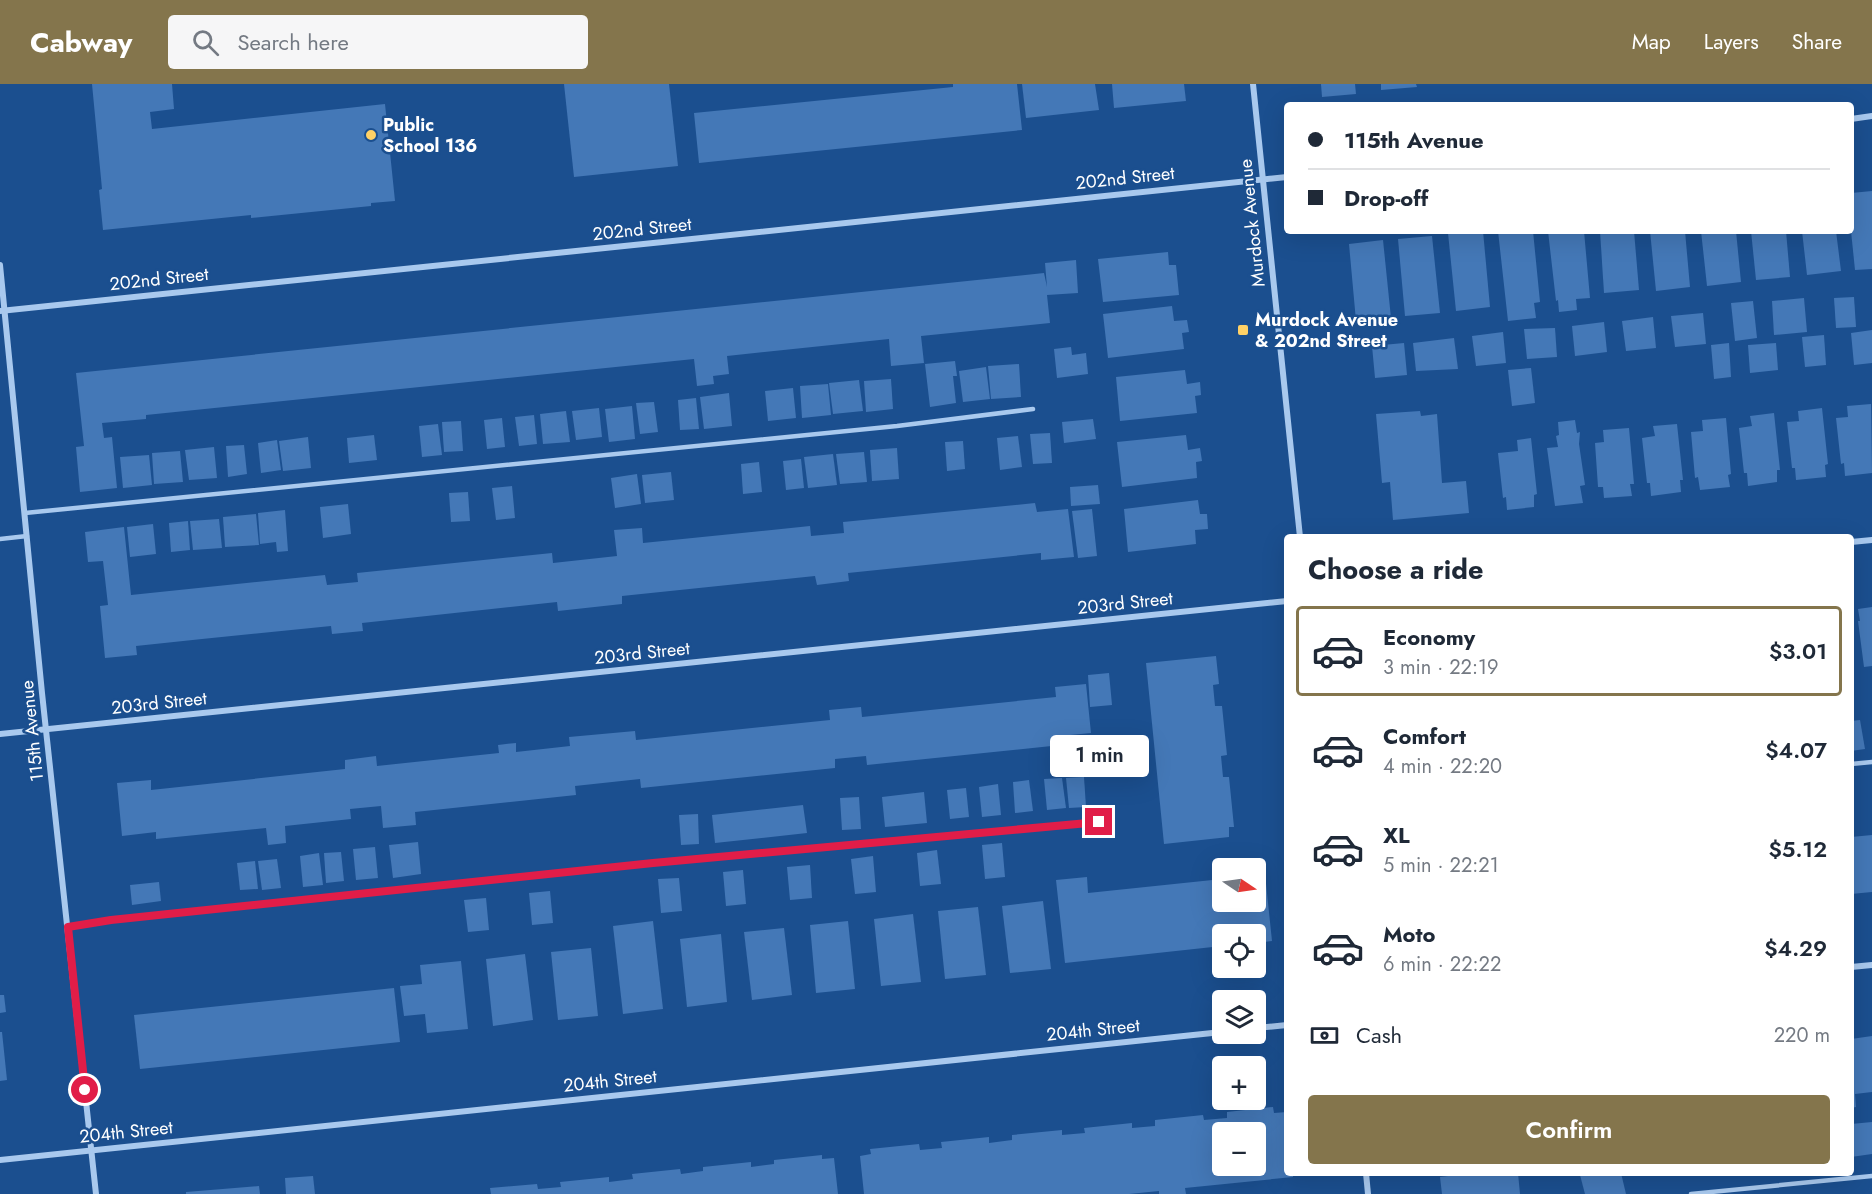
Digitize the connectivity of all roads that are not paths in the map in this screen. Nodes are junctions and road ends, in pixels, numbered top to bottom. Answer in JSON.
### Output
{"nodes":[{"id":1,"x":1253,"y":84,"type":"edge"},
{"id":2,"x":1872,"y":117,"type":"edge"},
{"id":3,"x":1854,"y":119,"type":"edge"},
{"id":4,"x":1284,"y":177,"type":"edge"},
{"id":5,"x":1263,"y":179,"type":"junction"},
{"id":6,"x":0,"y":265,"type":"edge"},
{"id":7,"x":2,"y":311,"type":"edge"},
{"id":8,"x":1033,"y":409,"type":"dead end"},
{"id":9,"x":25,"y":513,"type":"junction"},
{"id":10,"x":1300,"y":534,"type":"edge"},
{"id":11,"x":27,"y":536,"type":"junction"},
{"id":12,"x":0,"y":539,"type":"edge"},
{"id":13,"x":1872,"y":540,"type":"edge"},
{"id":14,"x":1854,"y":542,"type":"edge"},
{"id":15,"x":1284,"y":601,"type":"edge"},
{"id":16,"x":46,"y":729,"type":"junction"},
{"id":17,"x":0,"y":734,"type":"edge"},
{"id":18,"x":1872,"y":762,"type":"edge"},
{"id":19,"x":1854,"y":764,"type":"edge"},
{"id":20,"x":1099,"y":822,"type":"dead end"},
{"id":21,"x":68,"y":927,"type":"junction"},
{"id":22,"x":1872,"y":965,"type":"edge"},
{"id":23,"x":1854,"y":967,"type":"edge"},
{"id":24,"x":1284,"y":1025,"type":"edge"},
{"id":25,"x":1266,"y":1028,"type":"edge"},
{"id":26,"x":1212,"y":1033,"type":"edge"},
{"id":27,"x":92,"y":1150,"type":"junction"},
{"id":28,"x":0,"y":1160,"type":"edge"},
{"id":29,"x":1366,"y":1176,"type":"edge"},
{"id":30,"x":1872,"y":1176,"type":"edge"},
{"id":31,"x":96,"y":1194,"type":"edge"},
{"id":32,"x":1368,"y":1194,"type":"edge"},
{"id":33,"x":1691,"y":1194,"type":"edge"}],
"edges":[{"from":1,"to":5,"type":"street","name":"Murdock Avenue"},
{"from":2,"to":3,"type":"street"},
{"from":4,"to":5,"type":"street","name":"202nd Street"},
{"from":5,"to":7,"type":"street","name":"202nd Street"},
{"from":5,"to":10,"type":"street","name":"Murdock Avenue"},
{"from":6,"to":7,"type":"street","name":"115th Avenue"},
{"from":7,"to":9,"type":"street","name":"115th Avenue"},
{"from":8,"to":9,"type":"lane"},
{"from":9,"to":11,"type":"street","name":"115th Avenue"},
{"from":11,"to":12,"type":"lane"},
{"from":11,"to":16,"type":"street","name":"115th Avenue"},
{"from":13,"to":14,"type":"street"},
{"from":15,"to":16,"type":"street","name":"203rd Street"},
{"from":16,"to":17,"type":"street","name":"203rd Street"},
{"from":16,"to":21,"type":"street","name":"115th Avenue"},
{"from":18,"to":19,"type":"lane"},
{"from":20,"to":21,"type":"lane"},
{"from":21,"to":27,"type":"street","name":"115th Avenue"},
{"from":22,"to":23,"type":"street"},
{"from":24,"to":25,"type":"street"},
{"from":26,"to":27,"type":"street","name":"204th Street"},
{"from":27,"to":28,"type":"street","name":"204th Street"},
{"from":27,"to":31,"type":"street","name":"115th Avenue"},
{"from":29,"to":32,"type":"street"},
{"from":30,"to":33,"type":"lane"}]}
